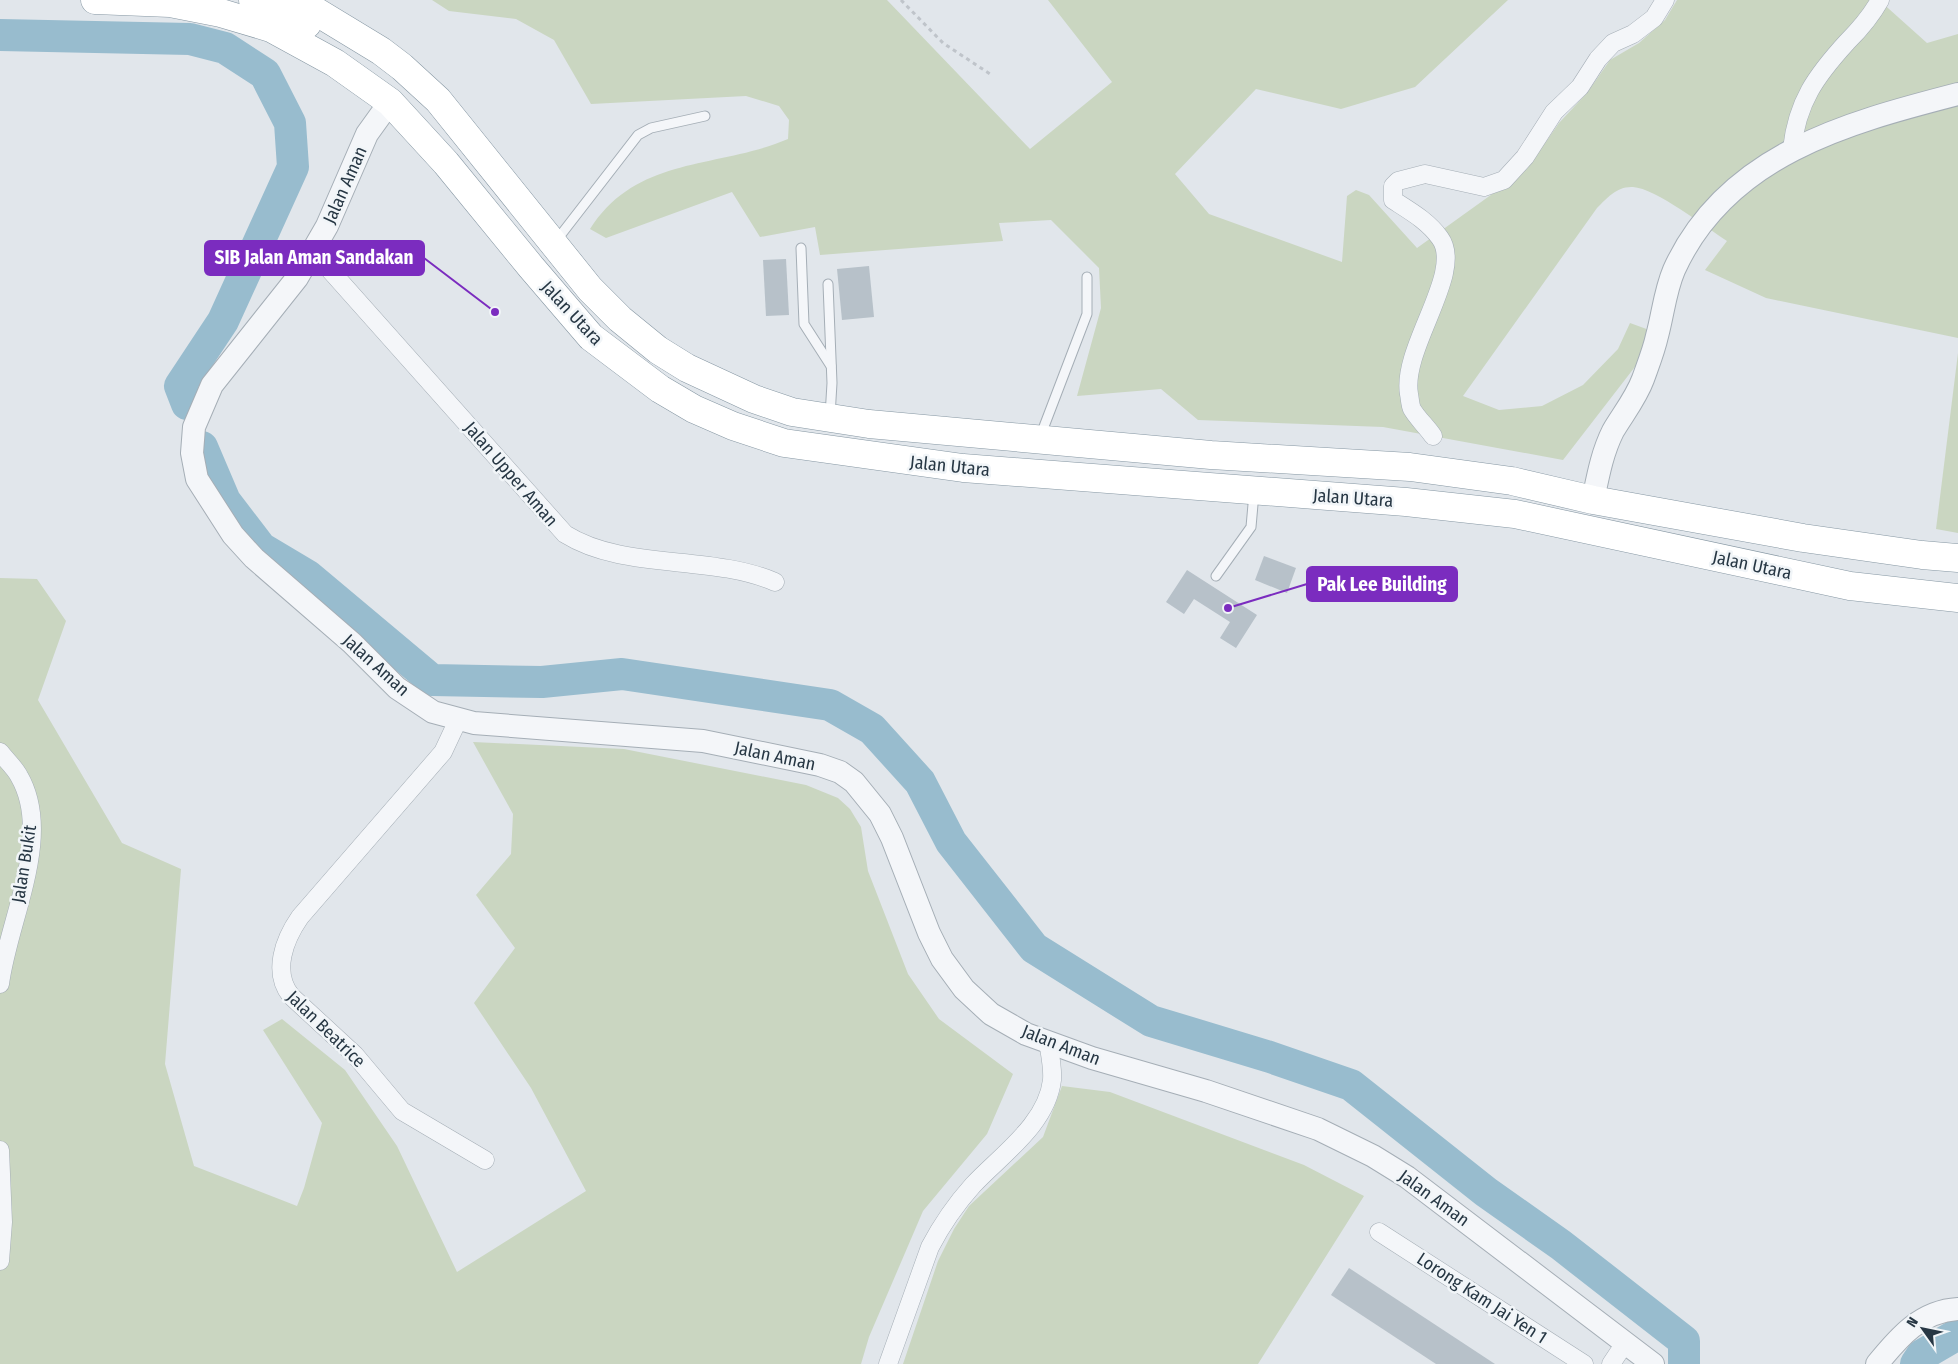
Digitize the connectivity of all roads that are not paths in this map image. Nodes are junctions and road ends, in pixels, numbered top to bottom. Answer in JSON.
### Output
{"nodes":[{"id":1,"x":95,"y":0,"type":"edge"},
{"id":2,"x":253,"y":0,"type":"edge"},
{"id":3,"x":292,"y":0,"type":"edge"},
{"id":4,"x":1665,"y":0,"type":"edge"},
{"id":5,"x":1880,"y":0,"type":"edge"},
{"id":6,"x":1958,"y":94,"type":"edge"},
{"id":7,"x":390,"y":102,"type":"junction"},
{"id":8,"x":705,"y":116,"type":"dead end"},
{"id":9,"x":1792,"y":149,"type":"junction"},
{"id":10,"x":554,"y":244,"type":"junction"},
{"id":11,"x":801,"y":248,"type":"dead end"},
{"id":12,"x":313,"y":251,"type":"junction"},
{"id":13,"x":1087,"y":277,"type":"dead end"},
{"id":14,"x":828,"y":284,"type":"dead end"},
{"id":15,"x":832,"y":366,"type":"junction"},
{"id":16,"x":830,"y":419,"type":"junction"},
{"id":17,"x":1433,"y":436,"type":"dead end"},
{"id":18,"x":1039,"y":439,"type":"junction"},
{"id":19,"x":1254,"y":490,"type":"junction"},
{"id":20,"x":1593,"y":500,"type":"junction"},
{"id":21,"x":1958,"y":558,"type":"edge"},
{"id":22,"x":1216,"y":576,"type":"dead end"},
{"id":23,"x":776,"y":582,"type":"dead end"},
{"id":24,"x":1958,"y":598,"type":"edge"},
{"id":25,"x":458,"y":720,"type":"junction"},
{"id":26,"x":0,"y":752,"type":"edge"},
{"id":27,"x":0,"y":984,"type":"edge"},
{"id":28,"x":1048,"y":1042,"type":"junction"},
{"id":29,"x":0,"y":1150,"type":"edge"},
{"id":30,"x":484,"y":1160,"type":"dead end"},
{"id":31,"x":1380,"y":1232,"type":"dead end"},
{"id":32,"x":0,"y":1262,"type":"edge"},
{"id":33,"x":1958,"y":1309,"type":"edge"},
{"id":34,"x":1625,"y":1343,"type":"junction"},
{"id":35,"x":888,"y":1364,"type":"edge"},
{"id":36,"x":1584,"y":1364,"type":"edge"},
{"id":37,"x":1610,"y":1364,"type":"edge"},
{"id":38,"x":1653,"y":1364,"type":"edge"},
{"id":39,"x":1877,"y":1364,"type":"edge"}],
"edges":[{"from":1,"to":7,"type":"highway","name":"Jalan Utara"},
{"from":2,"to":7,"type":"highway"},
{"from":3,"to":10,"type":"highway","name":"Jalan Utara"},
{"from":4,"to":17,"type":"street"},
{"from":5,"to":9,"type":"street"},
{"from":6,"to":9,"type":"street"},
{"from":7,"to":12,"type":"street","name":"Jalan Aman"},
{"from":7,"to":19,"type":"highway","name":"Jalan Utara"},
{"from":8,"to":10,"type":"lane"},
{"from":9,"to":20,"type":"street"},
{"from":10,"to":16,"type":"highway","name":"Jalan Utara"},
{"from":11,"to":15,"type":"lane"},
{"from":12,"to":23,"type":"street","name":"Jalan Upper Aman"},
{"from":12,"to":25,"type":"street","name":"Jalan Aman"},
{"from":13,"to":18,"type":"lane"},
{"from":14,"to":15,"type":"lane"},
{"from":15,"to":16,"type":"lane"},
{"from":16,"to":18,"type":"highway","name":"Jalan Utara"},
{"from":18,"to":20,"type":"highway","name":"Jalan Utara"},
{"from":19,"to":22,"type":"lane"},
{"from":19,"to":24,"type":"highway","name":"Jalan Utara"},
{"from":20,"to":21,"type":"highway","name":"Jalan Utara"},
{"from":25,"to":28,"type":"street","name":"Jalan Aman"},
{"from":25,"to":30,"type":"street","name":"Jalan Beatrice"},
{"from":26,"to":27,"type":"street","name":"Jalan Bukit"},
{"from":28,"to":34,"type":"street","name":"Jalan Aman"},
{"from":28,"to":35,"type":"street"},
{"from":29,"to":32,"type":"street"},
{"from":31,"to":36,"type":"street","name":"Lorong Kam Jai Yen 1"},
{"from":33,"to":39,"type":"street"},
{"from":34,"to":37,"type":"street"},
{"from":34,"to":38,"type":"street","name":"Jalan Aman"}]}
